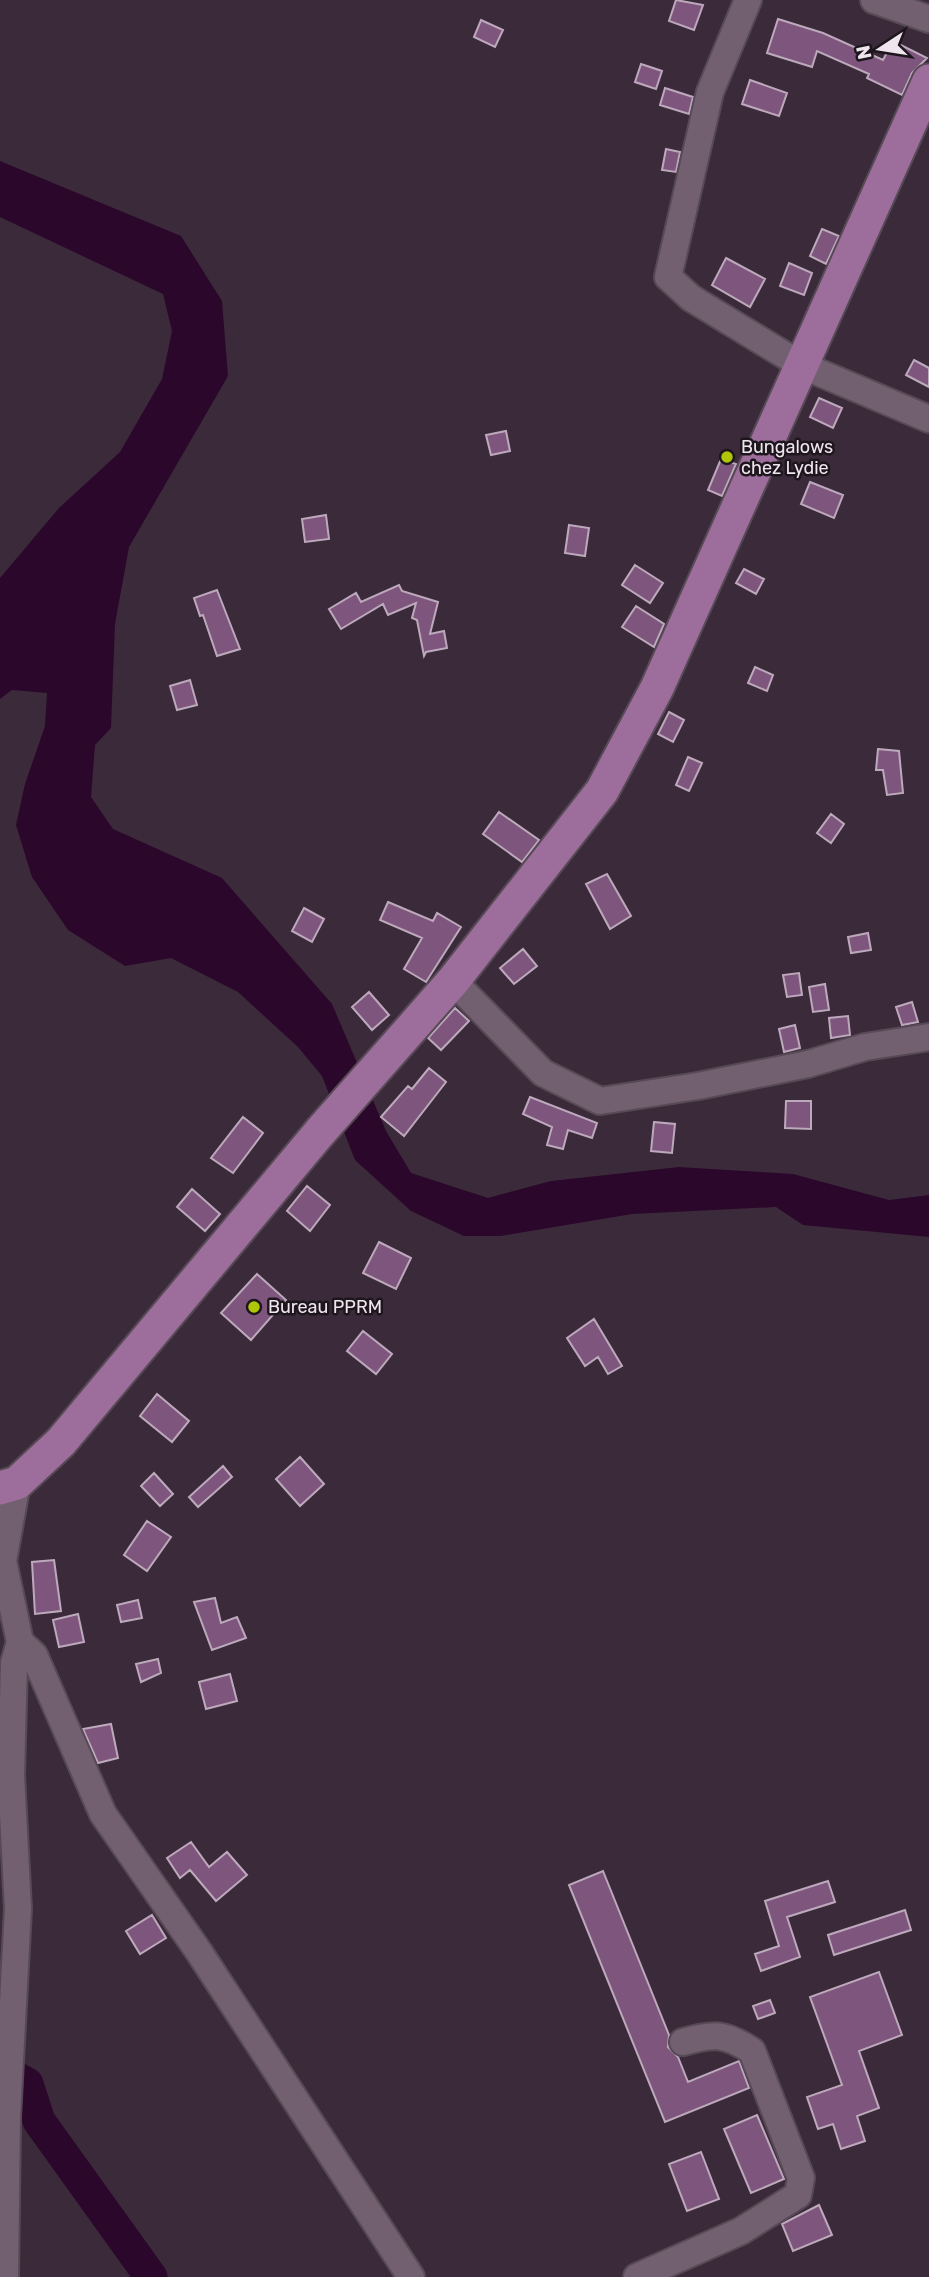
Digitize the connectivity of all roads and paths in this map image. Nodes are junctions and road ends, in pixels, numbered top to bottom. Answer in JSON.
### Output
{"nodes":[{"id":1,"x":748,"y":0,"type":"edge"},
{"id":2,"x":874,"y":0,"type":"edge"},
{"id":3,"x":929,"y":19,"type":"edge"},
{"id":4,"x":929,"y":80,"type":"edge"},
{"id":5,"x":801,"y":365,"type":"junction"},
{"id":6,"x":929,"y":419,"type":"edge"},
{"id":7,"x":453,"y":981,"type":"junction"},
{"id":8,"x":929,"y":1037,"type":"edge"},
{"id":9,"x":9,"y":1485,"type":"edge"},
{"id":10,"x":1,"y":1560,"type":"edge"},
{"id":11,"x":20,"y":1642,"type":"junction"},
{"id":12,"x":683,"y":2042,"type":"dead end"},
{"id":13,"x":5,"y":2277,"type":"edge"},
{"id":14,"x":411,"y":2277,"type":"edge"},
{"id":15,"x":637,"y":2277,"type":"edge"}],
"edges":[{"from":1,"to":5,"type":"street"},
{"from":2,"to":3,"type":"street"},
{"from":4,"to":5,"type":"main road"},
{"from":5,"to":6,"type":"street"},
{"from":5,"to":7,"type":"main road"},
{"from":7,"to":8,"type":"street"},
{"from":7,"to":9,"type":"main road"},
{"from":9,"to":10,"type":"street"},
{"from":10,"to":11,"type":"street"},
{"from":11,"to":13,"type":"street"},
{"from":11,"to":14,"type":"street"},
{"from":12,"to":15,"type":"street"}]}
